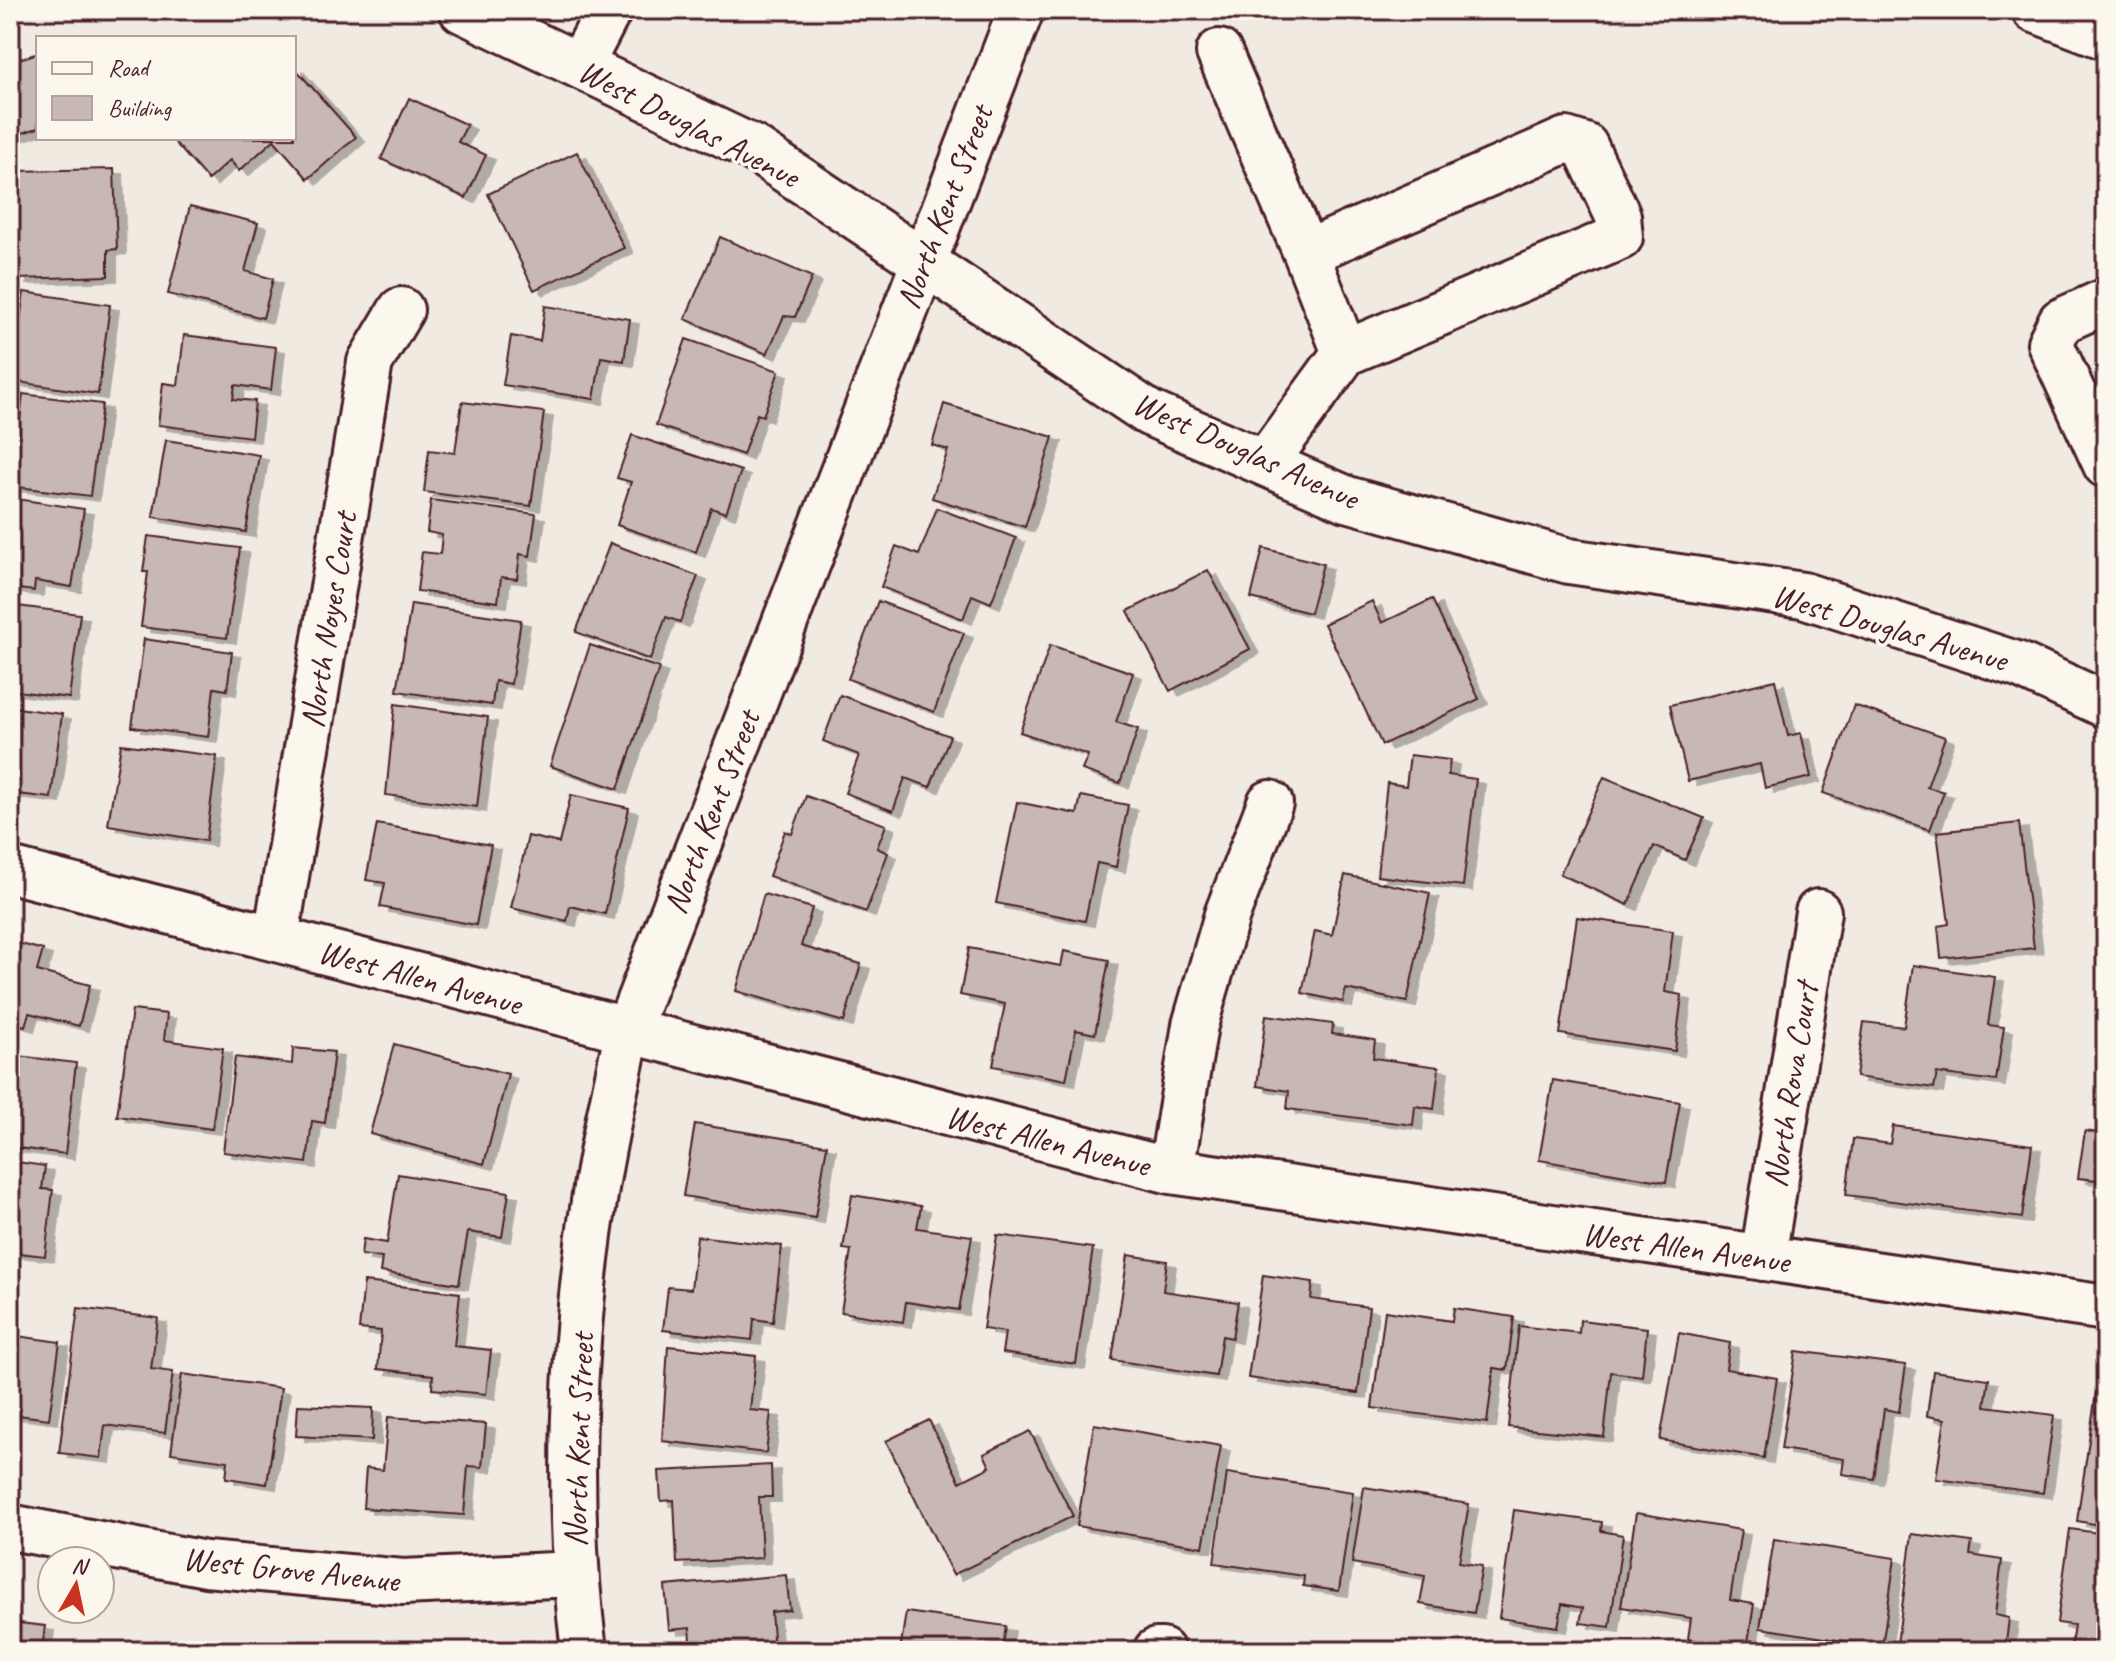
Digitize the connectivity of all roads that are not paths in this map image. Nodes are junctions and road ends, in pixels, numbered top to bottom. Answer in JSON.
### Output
{"nodes":[{"id":1,"x":462,"y":10,"type":"edge"},
{"id":2,"x":609,"y":10,"type":"edge"},
{"id":3,"x":1021,"y":10,"type":"edge"},
{"id":4,"x":2035,"y":10,"type":"edge"},
{"id":5,"x":2106,"y":37,"type":"edge"},
{"id":6,"x":1219,"y":52,"type":"dead end"},
{"id":7,"x":580,"y":66,"type":"junction"},
{"id":8,"x":1306,"y":253,"type":"junction"},
{"id":9,"x":923,"y":261,"type":"junction"},
{"id":10,"x":2106,"y":301,"type":"edge"},
{"id":11,"x":401,"y":310,"type":"dead end"},
{"id":12,"x":1345,"y":353,"type":"junction"},
{"id":13,"x":1265,"y":463,"type":"junction"},
{"id":14,"x":2106,"y":465,"type":"edge"},
{"id":15,"x":2106,"y":705,"type":"edge"},
{"id":16,"x":1270,"y":803,"type":"dead end"},
{"id":17,"x":10,"y":870,"type":"edge"},
{"id":18,"x":1818,"y":912,"type":"dead end"},
{"id":19,"x":276,"y":938,"type":"junction"},
{"id":20,"x":627,"y":1032,"type":"junction"},
{"id":21,"x":1171,"y":1171,"type":"junction"},
{"id":22,"x":1763,"y":1258,"type":"junction"},
{"id":23,"x":2106,"y":1308,"type":"edge"},
{"id":24,"x":10,"y":1527,"type":"edge"},
{"id":25,"x":575,"y":1574,"type":"junction"},
{"id":26,"x":584,"y":1651,"type":"edge"}],
"edges":[{"from":1,"to":7,"type":"street","name":"West Douglas Avenue"},
{"from":2,"to":7,"type":"street"},
{"from":3,"to":9,"type":"street","name":"North Kent Street"},
{"from":4,"to":5,"type":"street"},
{"from":6,"to":8,"type":"street"},
{"from":7,"to":9,"type":"street","name":"West Douglas Avenue"},
{"from":8,"to":12,"type":"street"},
{"from":8,"to":12,"type":"street"},
{"from":9,"to":13,"type":"street","name":"West Douglas Avenue"},
{"from":9,"to":20,"type":"street","name":"North Kent Street"},
{"from":10,"to":14,"type":"street"},
{"from":11,"to":19,"type":"street","name":"North Noyes Court"},
{"from":12,"to":13,"type":"street"},
{"from":13,"to":15,"type":"street","name":"West Douglas Avenue"},
{"from":16,"to":21,"type":"street"},
{"from":17,"to":19,"type":"street","name":"West Allen Avenue"},
{"from":18,"to":22,"type":"street","name":"North Rova Court"},
{"from":19,"to":20,"type":"street","name":"West Allen Avenue"},
{"from":20,"to":21,"type":"street","name":"West Allen Avenue"},
{"from":20,"to":25,"type":"street","name":"North Kent Street"},
{"from":21,"to":22,"type":"street","name":"West Allen Avenue"},
{"from":22,"to":23,"type":"street","name":"West Allen Avenue"},
{"from":24,"to":25,"type":"street","name":"West Grove Avenue"},
{"from":25,"to":26,"type":"street","name":"North Kent Street"}]}
